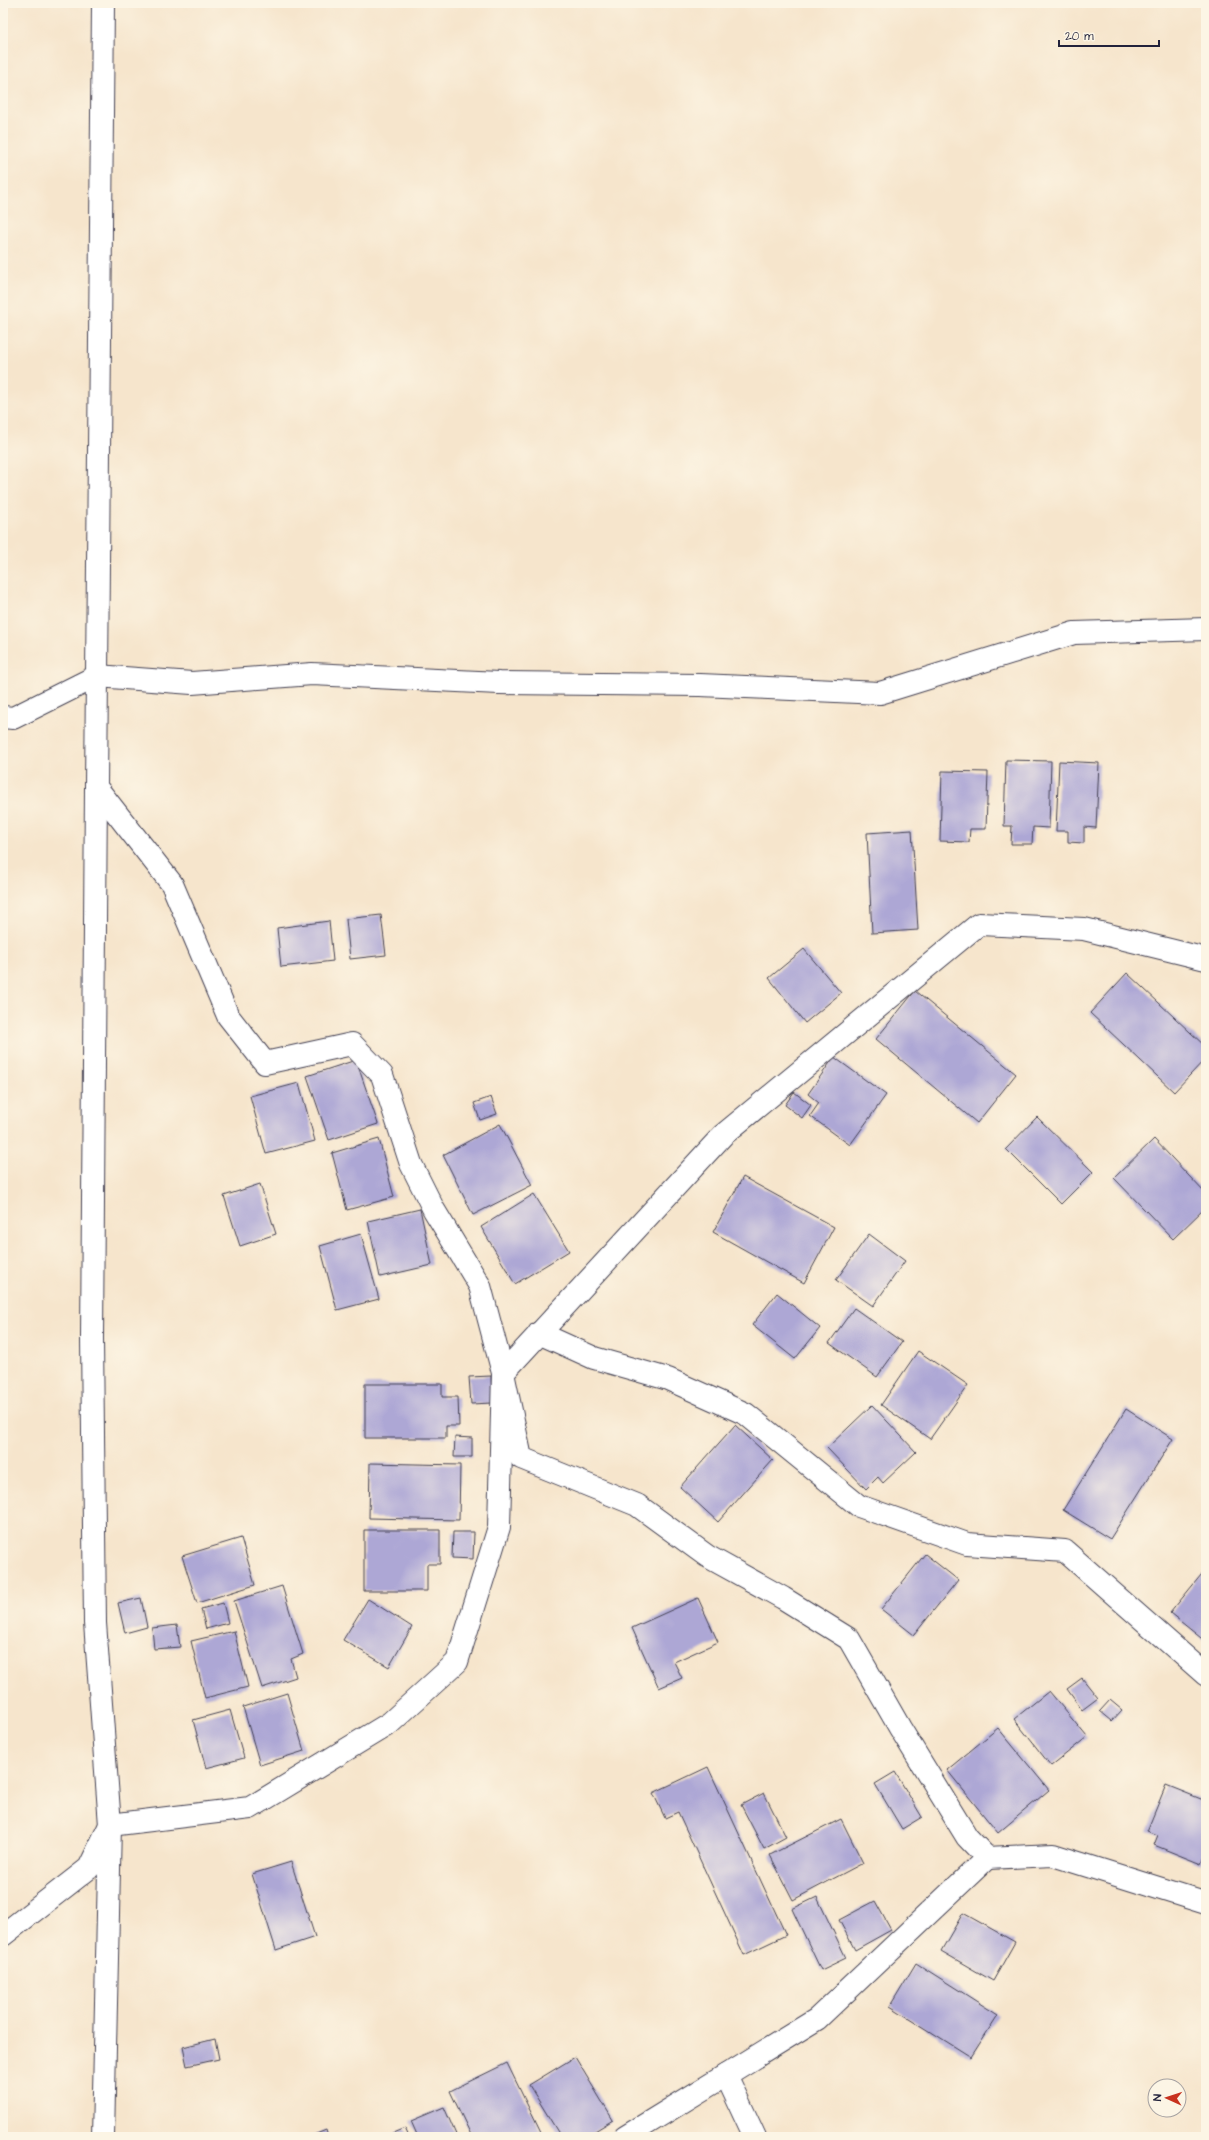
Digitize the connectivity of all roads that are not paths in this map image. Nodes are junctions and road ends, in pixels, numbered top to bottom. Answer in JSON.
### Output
{"nodes":[{"id":1,"x":103,"y":3,"type":"edge"},
{"id":2,"x":1206,"y":629,"type":"edge"},
{"id":3,"x":97,"y":676,"type":"junction"},
{"id":4,"x":3,"y":717,"type":"edge"},
{"id":5,"x":96,"y":787,"type":"junction"},
{"id":6,"x":1206,"y":959,"type":"edge"},
{"id":7,"x":540,"y":1333,"type":"junction"},
{"id":8,"x":503,"y":1372,"type":"junction"},
{"id":9,"x":1206,"y":1675,"type":"edge"},
{"id":10,"x":110,"y":1825,"type":"junction"},
{"id":11,"x":988,"y":1858,"type":"junction"},
{"id":12,"x":1206,"y":1903,"type":"edge"},
{"id":13,"x":3,"y":1935,"type":"edge"},
{"id":14,"x":726,"y":2075,"type":"junction"},
{"id":15,"x":103,"y":2137,"type":"edge"},
{"id":16,"x":625,"y":2137,"type":"edge"},
{"id":17,"x":754,"y":2137,"type":"edge"}],
"edges":[{"from":1,"to":3,"type":"street"},
{"from":2,"to":3,"type":"street"},
{"from":3,"to":4,"type":"street"},
{"from":3,"to":5,"type":"street"},
{"from":5,"to":8,"type":"street"},
{"from":5,"to":10,"type":"street"},
{"from":6,"to":7,"type":"street"},
{"from":7,"to":8,"type":"street"},
{"from":7,"to":9,"type":"street"},
{"from":8,"to":10,"type":"street"},
{"from":8,"to":11,"type":"street"},
{"from":10,"to":13,"type":"street"},
{"from":10,"to":15,"type":"street"},
{"from":11,"to":12,"type":"street"},
{"from":11,"to":14,"type":"street"},
{"from":14,"to":16,"type":"street"},
{"from":14,"to":17,"type":"street"}]}
